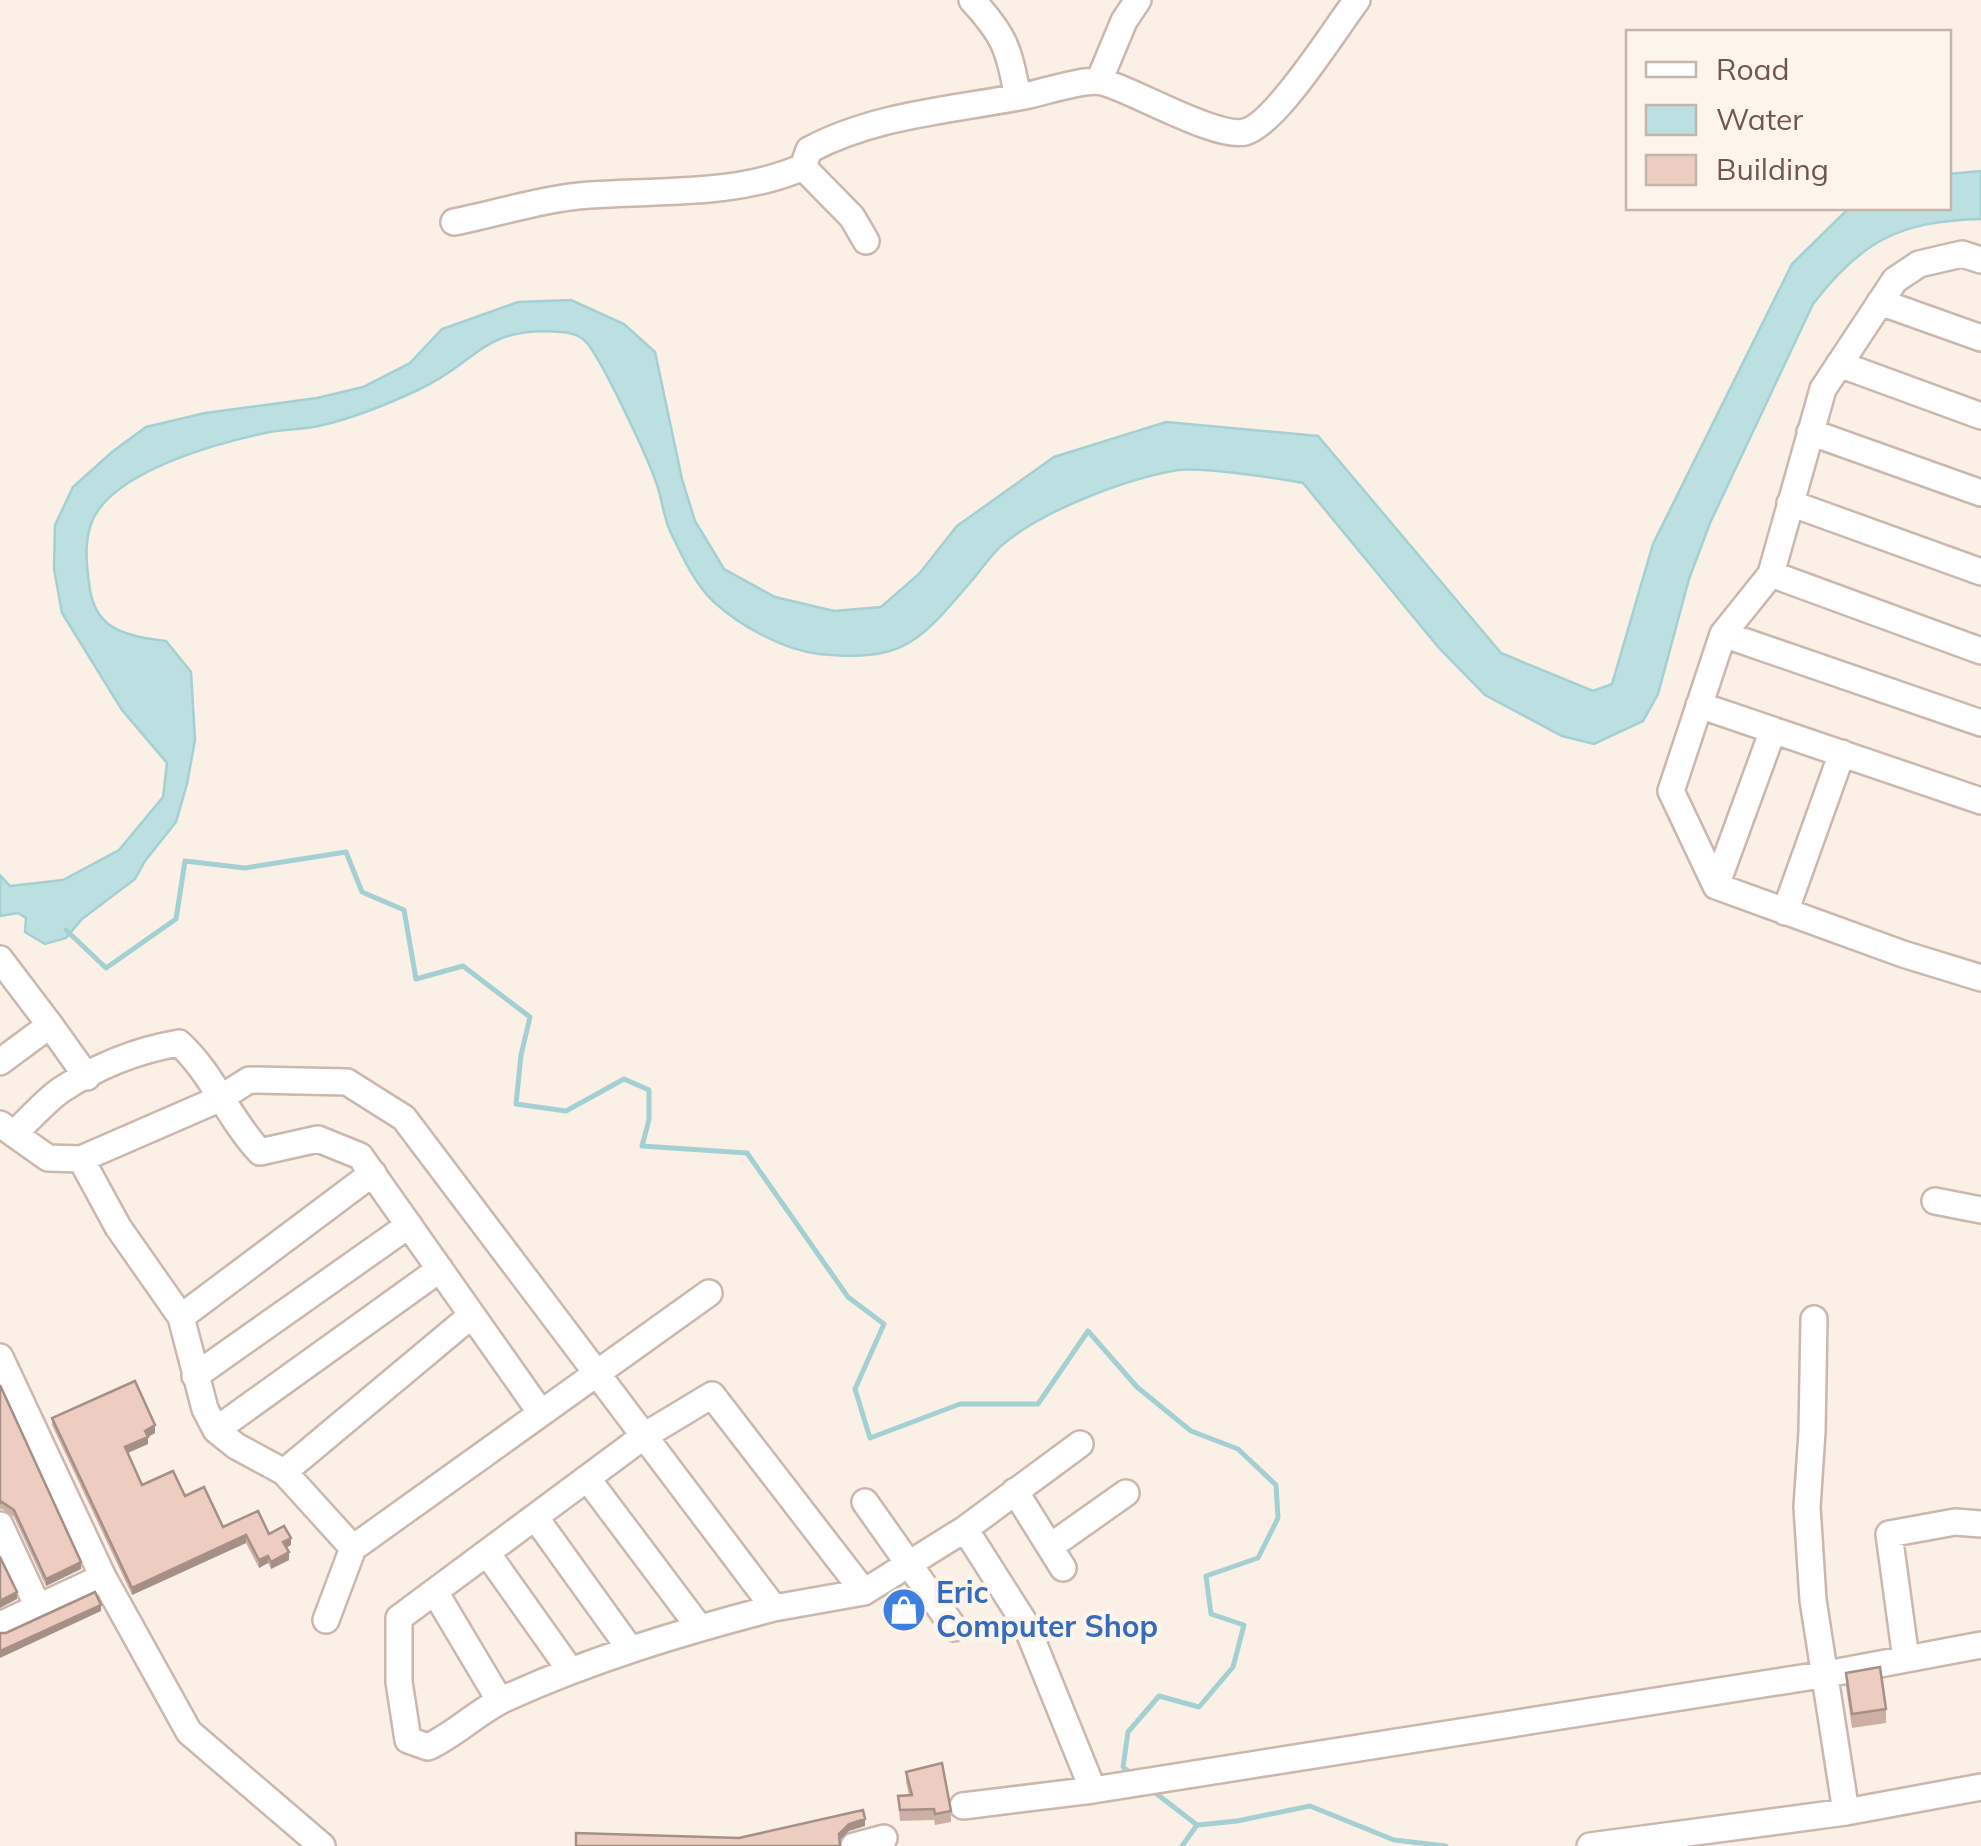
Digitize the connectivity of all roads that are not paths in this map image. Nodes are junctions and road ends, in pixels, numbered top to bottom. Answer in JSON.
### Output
{"nodes":[{"id":1,"x":972,"y":0,"type":"edge"},
{"id":2,"x":1138,"y":0,"type":"edge"},
{"id":3,"x":1356,"y":0,"type":"edge"},
{"id":4,"x":1099,"y":81,"type":"junction"},
{"id":5,"x":1018,"y":97,"type":"junction"},
{"id":6,"x":803,"y":167,"type":"junction"},
{"id":7,"x":454,"y":222,"type":"dead end"},
{"id":8,"x":866,"y":241,"type":"dead end"},
{"id":9,"x":1981,"y":260,"type":"edge"},
{"id":10,"x":1880,"y":302,"type":"junction"},
{"id":11,"x":1981,"y":338,"type":"edge"},
{"id":12,"x":1839,"y":364,"type":"junction"},
{"id":13,"x":1981,"y":416,"type":"edge"},
{"id":14,"x":1810,"y":432,"type":"junction"},
{"id":15,"x":1981,"y":493,"type":"edge"},
{"id":16,"x":1790,"y":503,"type":"junction"},
{"id":17,"x":1981,"y":572,"type":"edge"},
{"id":18,"x":1770,"y":574,"type":"junction"},
{"id":19,"x":1723,"y":634,"type":"junction"},
{"id":20,"x":1981,"y":651,"type":"edge"},
{"id":21,"x":1700,"y":705,"type":"junction"},
{"id":22,"x":1981,"y":723,"type":"edge"},
{"id":23,"x":1773,"y":730,"type":"junction"},
{"id":24,"x":1842,"y":753,"type":"junction"},
{"id":25,"x":1981,"y":801,"type":"edge"},
{"id":26,"x":1716,"y":886,"type":"junction"},
{"id":27,"x":1785,"y":912,"type":"junction"},
{"id":28,"x":0,"y":959,"type":"edge"},
{"id":29,"x":1981,"y":978,"type":"edge"},
{"id":30,"x":50,"y":1025,"type":"junction"},
{"id":31,"x":0,"y":1062,"type":"edge"},
{"id":32,"x":87,"y":1077,"type":"junction"},
{"id":33,"x":218,"y":1099,"type":"junction"},
{"id":34,"x":7,"y":1129,"type":"edge"},
{"id":35,"x":81,"y":1159,"type":"junction"},
{"id":36,"x":373,"y":1173,"type":"junction"},
{"id":37,"x":1935,"y":1200,"type":"dead end"},
{"id":38,"x":1981,"y":1210,"type":"edge"},
{"id":39,"x":409,"y":1225,"type":"junction"},
{"id":40,"x":440,"y":1269,"type":"junction"},
{"id":41,"x":709,"y":1292,"type":"dead end"},
{"id":42,"x":472,"y":1315,"type":"junction"},
{"id":43,"x":180,"y":1317,"type":"junction"},
{"id":44,"x":1814,"y":1318,"type":"dead end"},
{"id":45,"x":1,"y":1363,"type":"edge"},
{"id":46,"x":596,"y":1373,"type":"junction"},
{"id":47,"x":195,"y":1376,"type":"junction"},
{"id":48,"x":541,"y":1413,"type":"junction"},
{"id":49,"x":216,"y":1430,"type":"junction"},
{"id":50,"x":644,"y":1436,"type":"junction"},
{"id":51,"x":1080,"y":1444,"type":"dead end"},
{"id":52,"x":284,"y":1472,"type":"junction"},
{"id":53,"x":587,"y":1478,"type":"junction"},
{"id":54,"x":1016,"y":1491,"type":"junction"},
{"id":55,"x":1126,"y":1493,"type":"dead end"},
{"id":56,"x":865,"y":1502,"type":"dead end"},
{"id":57,"x":535,"y":1517,"type":"junction"},
{"id":58,"x":1981,"y":1524,"type":"edge"},
{"id":59,"x":0,"y":1525,"type":"edge"},
{"id":60,"x":964,"y":1529,"type":"junction"},
{"id":61,"x":353,"y":1548,"type":"junction"},
{"id":62,"x":486,"y":1553,"type":"junction"},
{"id":63,"x":907,"y":1565,"type":"junction"},
{"id":64,"x":103,"y":1577,"type":"junction"},
{"id":65,"x":434,"y":1592,"type":"junction"},
{"id":66,"x":864,"y":1592,"type":"junction"},
{"id":67,"x":38,"y":1607,"type":"junction"},
{"id":68,"x":774,"y":1608,"type":"junction"},
{"id":69,"x":326,"y":1620,"type":"dead end"},
{"id":70,"x":0,"y":1625,"type":"edge"},
{"id":71,"x":699,"y":1627,"type":"junction"},
{"id":72,"x":954,"y":1628,"type":"dead end"},
{"id":73,"x":1981,"y":1645,"type":"edge"},
{"id":74,"x":630,"y":1649,"type":"junction"},
{"id":75,"x":1906,"y":1659,"type":"junction"},
{"id":76,"x":570,"y":1670,"type":"junction"},
{"id":77,"x":1827,"y":1674,"type":"junction"},
{"id":78,"x":500,"y":1701,"type":"junction"},
{"id":79,"x":1981,"y":1787,"type":"edge"},
{"id":80,"x":1093,"y":1790,"type":"junction"},
{"id":81,"x":963,"y":1806,"type":"dead end"},
{"id":82,"x":1846,"y":1812,"type":"junction"},
{"id":83,"x":884,"y":1838,"type":"dead end"},
{"id":84,"x":322,"y":1846,"type":"edge"},
{"id":85,"x":854,"y":1846,"type":"edge"},
{"id":86,"x":1590,"y":1846,"type":"edge"}],
"edges":[{"from":1,"to":5,"type":"street"},
{"from":2,"to":4,"type":"street"},
{"from":3,"to":4,"type":"street"},
{"from":4,"to":5,"type":"street"},
{"from":5,"to":6,"type":"street"},
{"from":6,"to":7,"type":"street"},
{"from":6,"to":8,"type":"street"},
{"from":9,"to":10,"type":"street"},
{"from":10,"to":11,"type":"street"},
{"from":10,"to":12,"type":"street"},
{"from":12,"to":13,"type":"street"},
{"from":12,"to":14,"type":"street"},
{"from":14,"to":15,"type":"street"},
{"from":14,"to":16,"type":"street"},
{"from":16,"to":17,"type":"street"},
{"from":16,"to":18,"type":"street"},
{"from":18,"to":19,"type":"street"},
{"from":18,"to":20,"type":"street"},
{"from":19,"to":21,"type":"street"},
{"from":19,"to":22,"type":"street"},
{"from":21,"to":23,"type":"street"},
{"from":21,"to":26,"type":"street"},
{"from":23,"to":24,"type":"street"},
{"from":23,"to":26,"type":"street"},
{"from":24,"to":25,"type":"street"},
{"from":24,"to":27,"type":"street"},
{"from":26,"to":27,"type":"street"},
{"from":27,"to":29,"type":"street"},
{"from":28,"to":30,"type":"street"},
{"from":30,"to":31,"type":"street"},
{"from":30,"to":32,"type":"street"},
{"from":32,"to":33,"type":"street"},
{"from":32,"to":34,"type":"street"},
{"from":33,"to":35,"type":"street"},
{"from":33,"to":36,"type":"street"},
{"from":33,"to":46,"type":"street"},
{"from":34,"to":35,"type":"street"},
{"from":35,"to":43,"type":"street"},
{"from":36,"to":39,"type":"street"},
{"from":36,"to":43,"type":"street"},
{"from":37,"to":38,"type":"street"},
{"from":39,"to":40,"type":"street"},
{"from":39,"to":47,"type":"street"},
{"from":40,"to":42,"type":"street"},
{"from":40,"to":49,"type":"street"},
{"from":41,"to":46,"type":"street"},
{"from":42,"to":48,"type":"street"},
{"from":42,"to":52,"type":"street"},
{"from":43,"to":47,"type":"street"},
{"from":44,"to":77,"type":"street"},
{"from":45,"to":64,"type":"street"},
{"from":46,"to":48,"type":"street"},
{"from":46,"to":50,"type":"street"},
{"from":47,"to":49,"type":"street"},
{"from":48,"to":61,"type":"street"},
{"from":49,"to":52,"type":"street"},
{"from":50,"to":53,"type":"street"},
{"from":50,"to":66,"type":"street"},
{"from":50,"to":68,"type":"street"},
{"from":51,"to":54,"type":"street"},
{"from":52,"to":61,"type":"street"},
{"from":53,"to":57,"type":"street"},
{"from":53,"to":71,"type":"street"},
{"from":54,"to":55,"type":"street"},
{"from":54,"to":60,"type":"street"},
{"from":56,"to":63,"type":"street"},
{"from":57,"to":62,"type":"street"},
{"from":57,"to":74,"type":"street"},
{"from":58,"to":75,"type":"street"},
{"from":59,"to":67,"type":"street"},
{"from":60,"to":63,"type":"street"},
{"from":60,"to":80,"type":"street"},
{"from":61,"to":69,"type":"street"},
{"from":62,"to":65,"type":"street"},
{"from":62,"to":76,"type":"street"},
{"from":63,"to":66,"type":"street"},
{"from":63,"to":72,"type":"street"},
{"from":64,"to":67,"type":"street"},
{"from":64,"to":84,"type":"street"},
{"from":65,"to":78,"type":"street"},
{"from":65,"to":78,"type":"street"},
{"from":66,"to":68,"type":"street"},
{"from":67,"to":70,"type":"street"},
{"from":68,"to":71,"type":"street"},
{"from":71,"to":74,"type":"street"},
{"from":73,"to":75,"type":"street"},
{"from":74,"to":76,"type":"street"},
{"from":75,"to":77,"type":"street"},
{"from":76,"to":78,"type":"street"},
{"from":77,"to":80,"type":"street"},
{"from":77,"to":82,"type":"street"},
{"from":79,"to":82,"type":"street"},
{"from":80,"to":81,"type":"street"},
{"from":82,"to":86,"type":"street"},
{"from":83,"to":85,"type":"street"}]}
